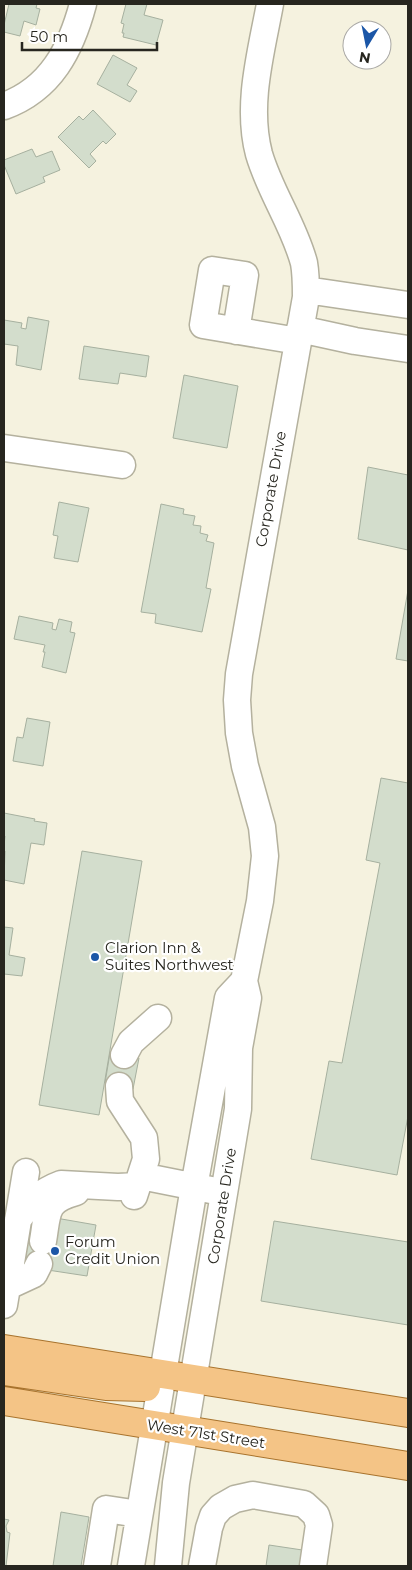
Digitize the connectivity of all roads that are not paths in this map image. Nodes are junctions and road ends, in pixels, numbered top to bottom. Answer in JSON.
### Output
{"nodes":[{"id":1,"x":83,"y":4,"type":"edge"},
{"id":2,"x":270,"y":4,"type":"edge"},
{"id":3,"x":13,"y":102,"type":"edge"},
{"id":4,"x":306,"y":290,"type":"junction"},
{"id":5,"x":408,"y":304,"type":"edge"},
{"id":6,"x":236,"y":331,"type":"dead end"},
{"id":7,"x":299,"y":335,"type":"junction"},
{"id":8,"x":408,"y":350,"type":"edge"},
{"id":9,"x":4,"y":448,"type":"edge"},
{"id":10,"x":122,"y":465,"type":"dead end"},
{"id":11,"x":244,"y":981,"type":"junction"},
{"id":12,"x":158,"y":1018,"type":"dead end"},
{"id":13,"x":124,"y":1055,"type":"dead end"},
{"id":14,"x":119,"y":1086,"type":"dead end"},
{"id":15,"x":26,"y":1172,"type":"dead end"},
{"id":16,"x":94,"y":1186,"type":"junction"},
{"id":17,"x":137,"y":1186,"type":"junction"},
{"id":18,"x":194,"y":1187,"type":"junction"},
{"id":19,"x":224,"y":1192,"type":"junction"},
{"id":20,"x":24,"y":1262,"type":"edge"},
{"id":21,"x":4,"y":1349,"type":"edge"},
{"id":22,"x":4,"y":1371,"type":"edge"},
{"id":23,"x":194,"y":1379,"type":"junction"},
{"id":24,"x":162,"y":1381,"type":"junction"},
{"id":25,"x":4,"y":1401,"type":"edge"},
{"id":26,"x":408,"y":1413,"type":"edge"},
{"id":27,"x":154,"y":1426,"type":"junction"},
{"id":28,"x":186,"y":1431,"type":"junction"},
{"id":29,"x":408,"y":1466,"type":"edge"},
{"id":30,"x":139,"y":1514,"type":"junction"},
{"id":31,"x":97,"y":1566,"type":"edge"},
{"id":32,"x":132,"y":1566,"type":"edge"},
{"id":33,"x":168,"y":1566,"type":"edge"},
{"id":34,"x":202,"y":1566,"type":"edge"},
{"id":35,"x":314,"y":1566,"type":"edge"}],
"edges":[{"from":1,"to":3,"type":"street"},
{"from":2,"to":4,"type":"street","name":"Corporate Drive"},
{"from":4,"to":5,"type":"street"},
{"from":4,"to":7,"type":"street","name":"Corporate Drive"},
{"from":6,"to":7,"type":"street"},
{"from":7,"to":8,"type":"street"},
{"from":7,"to":11,"type":"street","name":"Corporate Drive"},
{"from":9,"to":10,"type":"street"},
{"from":11,"to":18,"type":"street","name":"Corporate Drive"},
{"from":11,"to":19,"type":"street","name":"Corporate Drive"},
{"from":12,"to":13,"type":"street"},
{"from":14,"to":17,"type":"street"},
{"from":15,"to":20,"type":"street"},
{"from":16,"to":17,"type":"street"},
{"from":16,"to":20,"type":"street"},
{"from":16,"to":20,"type":"street"},
{"from":17,"to":18,"type":"street"},
{"from":18,"to":19,"type":"street"},
{"from":18,"to":24,"type":"street","name":"Corporate Drive"},
{"from":19,"to":23,"type":"street","name":"Corporate Drive"},
{"from":21,"to":24,"type":"main road"},
{"from":22,"to":24,"type":"main road"},
{"from":23,"to":24,"type":"main road"},
{"from":23,"to":26,"type":"main road"},
{"from":23,"to":28,"type":"street","name":"Corporate Drive"},
{"from":24,"to":27,"type":"street","name":"Corporate Drive"},
{"from":25,"to":27,"type":"main road","name":"West 71st Street"},
{"from":27,"to":28,"type":"main road","name":"West 71st Street"},
{"from":27,"to":30,"type":"street","name":"Corporate Drive"},
{"from":28,"to":29,"type":"main road","name":"West 71st Street"},
{"from":28,"to":33,"type":"street","name":"Corporate Drive"},
{"from":30,"to":31,"type":"street"},
{"from":30,"to":32,"type":"street","name":"Corporate Drive"},
{"from":34,"to":35,"type":"street"}]}
